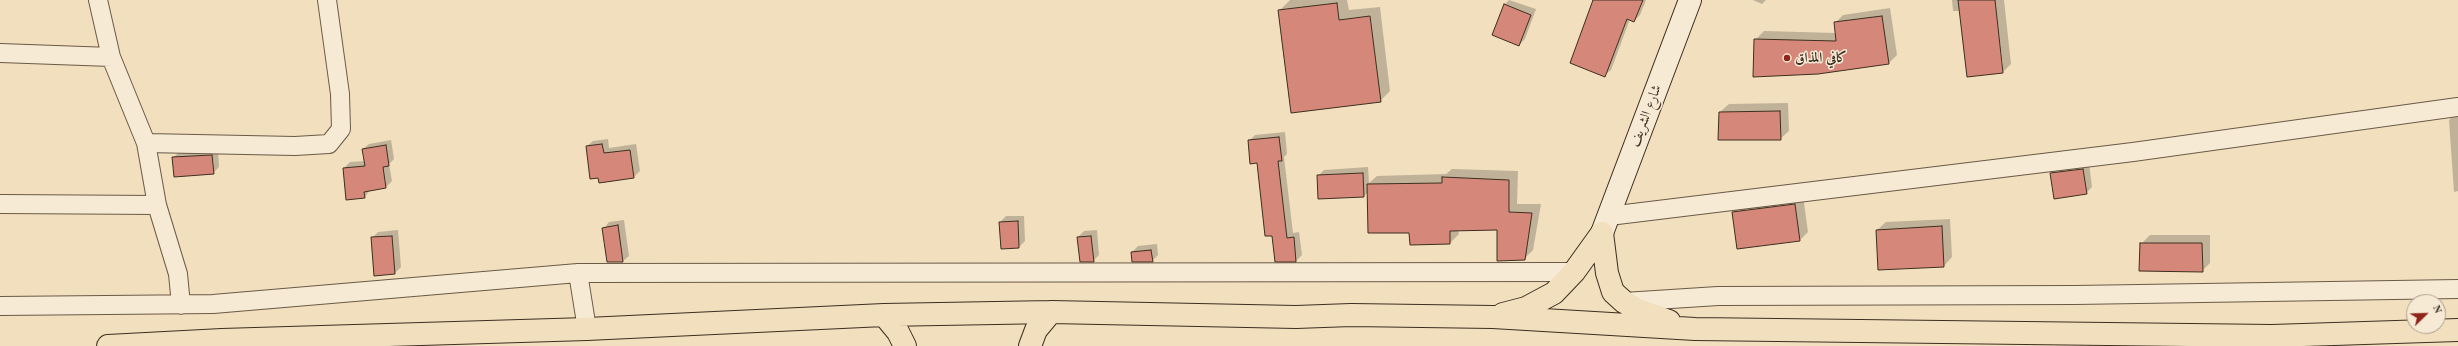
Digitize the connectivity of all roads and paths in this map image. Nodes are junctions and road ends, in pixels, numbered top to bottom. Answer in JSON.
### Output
{"nodes":[{"id":1,"x":98,"y":0,"type":"edge"},
{"id":2,"x":327,"y":0,"type":"edge"},
{"id":3,"x":1690,"y":0,"type":"edge"},
{"id":4,"x":0,"y":53,"type":"edge"},
{"id":5,"x":111,"y":57,"type":"junction"},
{"id":6,"x":2458,"y":108,"type":"edge"},
{"id":7,"x":146,"y":143,"type":"junction"},
{"id":8,"x":0,"y":204,"type":"edge"},
{"id":9,"x":157,"y":205,"type":"junction"},
{"id":10,"x":1606,"y":224,"type":"junction"},
{"id":11,"x":1574,"y":272,"type":"junction"},
{"id":12,"x":578,"y":273,"type":"junction"},
{"id":13,"x":2458,"y":288,"type":"edge"},
{"id":14,"x":1624,"y":302,"type":"junction"},
{"id":15,"x":181,"y":305,"type":"junction"},
{"id":16,"x":0,"y":306,"type":"edge"},
{"id":17,"x":1051,"y":312,"type":"junction"},
{"id":18,"x":884,"y":315,"type":"junction"},
{"id":19,"x":1493,"y":317,"type":"junction"},
{"id":20,"x":587,"y":329,"type":"junction"},
{"id":21,"x":1695,"y":329,"type":"junction"},
{"id":22,"x":2458,"y":330,"type":"edge"},
{"id":23,"x":108,"y":346,"type":"edge"},
{"id":24,"x":905,"y":346,"type":"edge"},
{"id":25,"x":1030,"y":346,"type":"edge"}],
"edges":[{"from":1,"to":5,"type":"street"},
{"from":2,"to":7,"type":"street"},
{"from":3,"to":10,"type":"main road","name":"شارع الشريف"},
{"from":4,"to":5,"type":"street"},
{"from":5,"to":7,"type":"street"},
{"from":6,"to":10,"type":"street"},
{"from":7,"to":9,"type":"street"},
{"from":8,"to":9,"type":"street"},
{"from":9,"to":15,"type":"street"},
{"from":10,"to":11,"type":"highway"},
{"from":10,"to":14,"type":"highway"},
{"from":11,"to":12,"type":"street"},
{"from":11,"to":19,"type":"highway"},
{"from":12,"to":15,"type":"street"},
{"from":12,"to":20,"type":"street"},
{"from":13,"to":14,"type":"street"},
{"from":14,"to":21,"type":"highway"},
{"from":15,"to":16,"type":"street"},
{"from":17,"to":18,"type":"highway"},
{"from":17,"to":19,"type":"highway"},
{"from":17,"to":25,"type":"highway"},
{"from":18,"to":20,"type":"highway"},
{"from":18,"to":24,"type":"highway"},
{"from":19,"to":21,"type":"highway"},
{"from":20,"to":23,"type":"highway"},
{"from":21,"to":22,"type":"highway"}]}
